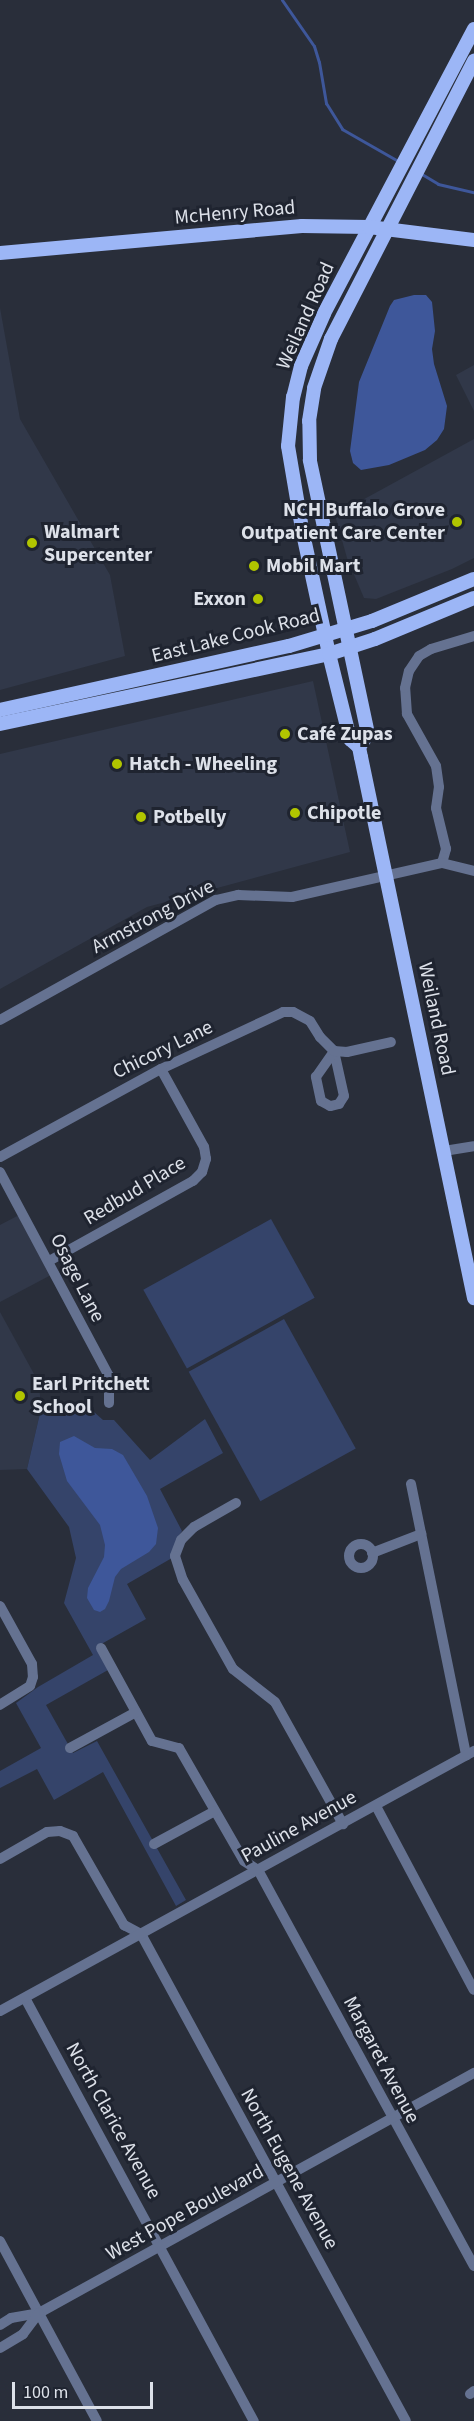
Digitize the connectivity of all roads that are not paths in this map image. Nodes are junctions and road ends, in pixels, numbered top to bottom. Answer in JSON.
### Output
{"nodes":[{"id":1,"x":474,"y":29,"type":"edge"},
{"id":2,"x":474,"y":61,"type":"edge"},
{"id":3,"x":369,"y":227,"type":"junction"},
{"id":4,"x":389,"y":230,"type":"junction"},
{"id":5,"x":474,"y":240,"type":"edge"},
{"id":6,"x":0,"y":253,"type":"edge"},
{"id":7,"x":474,"y":579,"type":"edge"},
{"id":8,"x":474,"y":598,"type":"edge"},
{"id":9,"x":345,"y":629,"type":"junction"},
{"id":10,"x":325,"y":635,"type":"junction"},
{"id":11,"x":474,"y":636,"type":"edge"},
{"id":12,"x":349,"y":648,"type":"junction"},
{"id":13,"x":329,"y":654,"type":"junction"},
{"id":14,"x":0,"y":710,"type":"edge"},
{"id":15,"x":0,"y":724,"type":"edge"},
{"id":16,"x":359,"y":747,"type":"junction"},
{"id":17,"x":442,"y":863,"type":"junction"},
{"id":18,"x":474,"y":871,"type":"edge"},
{"id":19,"x":386,"y":877,"type":"junction"},
{"id":20,"x":0,"y":1020,"type":"edge"},
{"id":21,"x":391,"y":1042,"type":"dead end"},
{"id":22,"x":161,"y":1069,"type":"junction"},
{"id":23,"x":474,"y":1146,"type":"edge"},
{"id":24,"x":444,"y":1152,"type":"junction"},
{"id":25,"x":0,"y":1157,"type":"edge"},
{"id":26,"x":0,"y":1172,"type":"edge"},
{"id":27,"x":49,"y":1261,"type":"junction"},
{"id":28,"x":474,"y":1298,"type":"edge"},
{"id":29,"x":109,"y":1403,"type":"dead end"},
{"id":30,"x":411,"y":1484,"type":"dead end"},
{"id":31,"x":236,"y":1503,"type":"dead end"},
{"id":32,"x":421,"y":1534,"type":"junction"},
{"id":33,"x":372,"y":1553,"type":"dead end"},
{"id":34,"x":0,"y":1606,"type":"edge"},
{"id":35,"x":101,"y":1648,"type":"dead end"},
{"id":36,"x":0,"y":1705,"type":"edge"},
{"id":37,"x":136,"y":1712,"type":"junction"},
{"id":38,"x":70,"y":1749,"type":"dead end"},
{"id":39,"x":470,"y":1753,"type":"edge"},
{"id":40,"x":376,"y":1806,"type":"junction"},
{"id":41,"x":215,"y":1811,"type":"junction"},
{"id":42,"x":343,"y":1824,"type":"junction"},
{"id":43,"x":154,"y":1844,"type":"dead end"},
{"id":44,"x":0,"y":1859,"type":"edge"},
{"id":45,"x":258,"y":1870,"type":"junction"},
{"id":46,"x":141,"y":1934,"type":"junction"},
{"id":47,"x":474,"y":1990,"type":"edge"},
{"id":48,"x":25,"y":1998,"type":"junction"},
{"id":49,"x":0,"y":2011,"type":"edge"},
{"id":50,"x":474,"y":2073,"type":"edge"},
{"id":51,"x":392,"y":2120,"type":"junction"},
{"id":52,"x":277,"y":2183,"type":"junction"},
{"id":53,"x":0,"y":2241,"type":"edge"},
{"id":54,"x":161,"y":2246,"type":"junction"},
{"id":55,"x":474,"y":2266,"type":"edge"},
{"id":56,"x":39,"y":2313,"type":"junction"},
{"id":57,"x":0,"y":2325,"type":"edge"},
{"id":58,"x":0,"y":2348,"type":"edge"},
{"id":59,"x":97,"y":2421,"type":"edge"},
{"id":60,"x":254,"y":2421,"type":"edge"},
{"id":61,"x":406,"y":2421,"type":"edge"}],
"edges":[{"from":1,"to":3,"type":"main road","name":"Weiland Road"},
{"from":2,"to":4,"type":"main road","name":"Weiland Road"},
{"from":3,"to":4,"type":"main road","name":"McHenry Road"},
{"from":3,"to":6,"type":"main road","name":"McHenry Road"},
{"from":3,"to":10,"type":"main road","name":"Weiland Road"},
{"from":4,"to":5,"type":"main road","name":"McHenry Road"},
{"from":4,"to":9,"type":"main road","name":"Weiland Road"},
{"from":7,"to":9,"type":"main road","name":"East Lake Cook Road"},
{"from":8,"to":12,"type":"main road","name":"East Lake Cook Road"},
{"from":9,"to":10,"type":"main road","name":"East Lake Cook Road"},
{"from":9,"to":12,"type":"main road","name":"Weiland Road"},
{"from":10,"to":13,"type":"main road","name":"Weiland Road"},
{"from":10,"to":14,"type":"main road","name":"East Lake Cook Road"},
{"from":11,"to":17,"type":"street"},
{"from":12,"to":13,"type":"main road","name":"East Lake Cook Road"},
{"from":12,"to":16,"type":"main road","name":"Weiland Road"},
{"from":13,"to":15,"type":"main road","name":"East Lake Cook Road"},
{"from":13,"to":16,"type":"main road","name":"Weiland Road"},
{"from":16,"to":19,"type":"main road","name":"Weiland Road"},
{"from":17,"to":18,"type":"street","name":"Armstrong Drive"},
{"from":17,"to":19,"type":"street","name":"Armstrong Drive"},
{"from":19,"to":20,"type":"street","name":"Armstrong Drive"},
{"from":19,"to":24,"type":"main road","name":"Weiland Road"},
{"from":21,"to":22,"type":"street","name":"Chicory Lane"},
{"from":22,"to":25,"type":"street","name":"Chicory Lane"},
{"from":22,"to":27,"type":"street","name":"Redbud Place"},
{"from":23,"to":24,"type":"street"},
{"from":24,"to":28,"type":"main road","name":"Weiland Road"},
{"from":26,"to":27,"type":"street","name":"Osage Lane"},
{"from":27,"to":29,"type":"street","name":"Osage Lane"},
{"from":30,"to":32,"type":"street"},
{"from":31,"to":42,"type":"street"},
{"from":32,"to":33,"type":"street"},
{"from":32,"to":39,"type":"street"},
{"from":34,"to":36,"type":"street"},
{"from":35,"to":37,"type":"street","name":"Margaret Avenue"},
{"from":37,"to":38,"type":"street"},
{"from":37,"to":41,"type":"street","name":"Margaret Avenue"},
{"from":39,"to":40,"type":"street","name":"Pauline Avenue"},
{"from":40,"to":42,"type":"street","name":"Pauline Avenue"},
{"from":40,"to":47,"type":"street"},
{"from":41,"to":43,"type":"street"},
{"from":41,"to":45,"type":"street","name":"Margaret Avenue"},
{"from":42,"to":45,"type":"street","name":"Pauline Avenue"},
{"from":44,"to":46,"type":"street"},
{"from":45,"to":46,"type":"street","name":"Pauline Avenue"},
{"from":45,"to":51,"type":"street","name":"Margaret Avenue"},
{"from":46,"to":48,"type":"street","name":"Pauline Avenue"},
{"from":46,"to":52,"type":"street","name":"North Eugene Avenue"},
{"from":48,"to":49,"type":"street","name":"Pauline Avenue"},
{"from":48,"to":54,"type":"street","name":"North Clarice Avenue"},
{"from":50,"to":51,"type":"street","name":"West Pope Boulevard"},
{"from":51,"to":52,"type":"street","name":"West Pope Boulevard"},
{"from":51,"to":55,"type":"street","name":"Margaret Avenue"},
{"from":52,"to":54,"type":"street","name":"West Pope Boulevard"},
{"from":52,"to":61,"type":"street","name":"North Eugene Avenue"},
{"from":53,"to":56,"type":"street"},
{"from":54,"to":56,"type":"street","name":"West Pope Boulevard"},
{"from":54,"to":60,"type":"street","name":"North Clarice Avenue"},
{"from":56,"to":57,"type":"street","name":"West Pope Boulevard"},
{"from":56,"to":58,"type":"street","name":"West Pope Boulevard"},
{"from":56,"to":59,"type":"street"}]}
